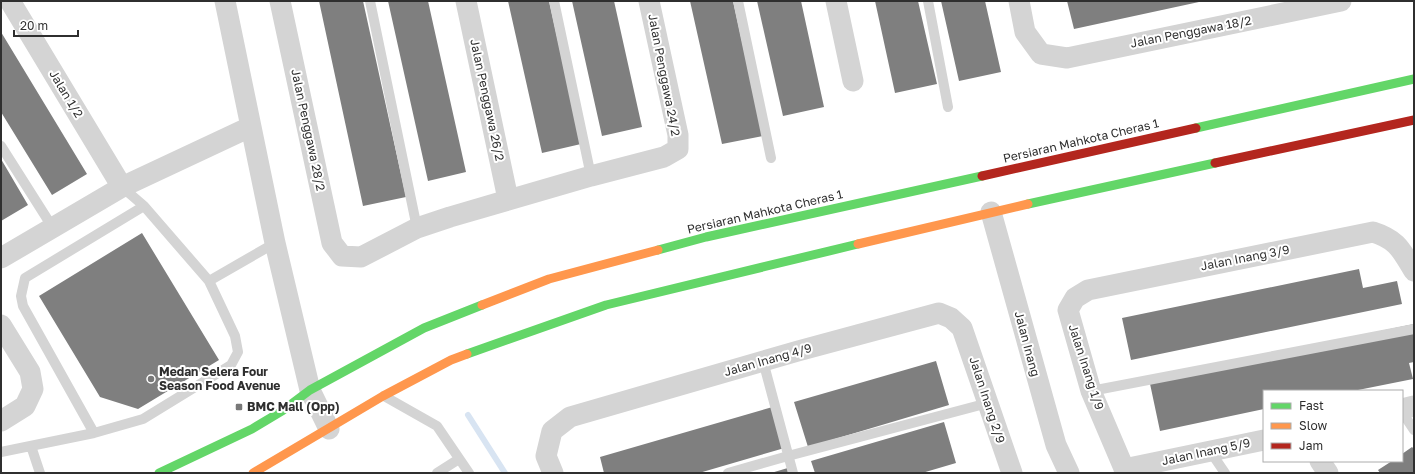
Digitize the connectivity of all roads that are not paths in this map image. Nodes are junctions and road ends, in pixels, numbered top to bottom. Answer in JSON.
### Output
{"nodes":[{"id":1,"x":10,"y":1,"type":"edge"},
{"id":2,"x":225,"y":1,"type":"edge"},
{"id":3,"x":280,"y":1,"type":"edge"},
{"id":4,"x":370,"y":1,"type":"edge"},
{"id":5,"x":466,"y":1,"type":"edge"},
{"id":6,"x":554,"y":1,"type":"edge"},
{"id":7,"x":649,"y":1,"type":"edge"},
{"id":8,"x":738,"y":1,"type":"edge"},
{"id":9,"x":836,"y":1,"type":"edge"},
{"id":10,"x":928,"y":1,"type":"edge"},
{"id":11,"x":1019,"y":1,"type":"edge"},
{"id":12,"x":1341,"y":1,"type":"edge"},
{"id":13,"x":1294,"y":6,"type":"edge"},
{"id":14,"x":1414,"y":79,"type":"edge"},
{"id":15,"x":853,"y":81,"type":"dead end"},
{"id":16,"x":948,"y":107,"type":"dead end"},
{"id":17,"x":1414,"y":120,"type":"edge"},
{"id":18,"x":250,"y":127,"type":"junction"},
{"id":19,"x":1,"y":146,"type":"edge"},
{"id":20,"x":771,"y":158,"type":"dead end"},
{"id":21,"x":591,"y":176,"type":"junction"},
{"id":22,"x":122,"y":187,"type":"junction"},
{"id":23,"x":508,"y":199,"type":"junction"},
{"id":24,"x":144,"y":206,"type":"junction"},
{"id":25,"x":991,"y":212,"type":"junction"},
{"id":26,"x":53,"y":228,"type":"junction"},
{"id":27,"x":417,"y":228,"type":"junction"},
{"id":28,"x":275,"y":243,"type":"junction"},
{"id":29,"x":1,"y":258,"type":"edge"},
{"id":30,"x":1414,"y":271,"type":"edge"},
{"id":31,"x":209,"y":281,"type":"junction"},
{"id":32,"x":1088,"y":290,"type":"joint"},
{"id":33,"x":1,"y":325,"type":"edge"},
{"id":34,"x":962,"y":328,"type":"joint"},
{"id":35,"x":1414,"y":329,"type":"edge"},
{"id":36,"x":763,"y":361,"type":"junction"},
{"id":37,"x":310,"y":390,"type":"junction"},
{"id":38,"x":1091,"y":391,"type":"junction"},
{"id":39,"x":383,"y":396,"type":"junction"},
{"id":40,"x":988,"y":403,"type":"junction"},
{"id":41,"x":1414,"y":406,"type":"edge"},
{"id":42,"x":1403,"y":410,"type":"edge"},
{"id":43,"x":1403,"y":412,"type":"edge"},
{"id":44,"x":1,"y":421,"type":"edge"},
{"id":45,"x":329,"y":429,"type":"junction"},
{"id":46,"x":1414,"y":430,"type":"edge"},
{"id":47,"x":94,"y":433,"type":"junction"},
{"id":48,"x":1263,"y":440,"type":"edge"},
{"id":49,"x":31,"y":446,"type":"junction"},
{"id":50,"x":1210,"y":451,"type":"junction"},
{"id":51,"x":1,"y":452,"type":"edge"},
{"id":52,"x":788,"y":456,"type":"junction"},
{"id":53,"x":459,"y":459,"type":"junction"},
{"id":54,"x":1321,"y":462,"type":"edge"},
{"id":55,"x":268,"y":465,"type":"junction"},
{"id":56,"x":1125,"y":471,"type":"edge"},
{"id":57,"x":40,"y":473,"type":"edge"},
{"id":58,"x":159,"y":473,"type":"edge"},
{"id":59,"x":252,"y":473,"type":"edge"},
{"id":60,"x":261,"y":473,"type":"edge"},
{"id":61,"x":437,"y":473,"type":"edge"},
{"id":62,"x":469,"y":473,"type":"edge"},
{"id":63,"x":553,"y":473,"type":"edge"},
{"id":64,"x":728,"y":473,"type":"edge"},
{"id":65,"x":793,"y":473,"type":"edge"},
{"id":66,"x":1012,"y":473,"type":"edge"},
{"id":67,"x":1069,"y":473,"type":"edge"},
{"id":68,"x":1225,"y":473,"type":"edge"},
{"id":69,"x":1328,"y":473,"type":"edge"}],
"edges":[{"from":1,"to":22,"type":"street","name":"Jalan 1/2"},
{"from":2,"to":18,"type":"street"},
{"from":3,"to":27,"type":"street","name":"Jalan Penggawa 28/2"},
{"from":4,"to":27,"type":"lane"},
{"from":5,"to":23,"type":"street","name":"Jalan Penggawa 26/2"},
{"from":6,"to":21,"type":"lane"},
{"from":7,"to":21,"type":"street","name":"Jalan Penggawa 24/2"},
{"from":8,"to":20,"type":"lane"},
{"from":9,"to":15,"type":"street"},
{"from":10,"to":16,"type":"lane"},
{"from":11,"to":13,"type":"street","name":"Jalan Penggawa 18/2"},
{"from":12,"to":13,"type":"street","name":"Jalan Penggawa 18/2"},
{"from":14,"to":37,"type":"main road","name":"Persiaran Mahkota Cheras 1"},
{"from":17,"to":25,"type":"main road"},
{"from":18,"to":22,"type":"street"},
{"from":18,"to":28,"type":"street"},
{"from":19,"to":26,"type":"lane"},
{"from":21,"to":23,"type":"street"},
{"from":22,"to":24,"type":"lane"},
{"from":22,"to":26,"type":"street"},
{"from":23,"to":27,"type":"street"},
{"from":24,"to":31,"type":"lane"},
{"from":24,"to":47,"type":"lane"},
{"from":25,"to":39,"type":"main road"},
{"from":25,"to":67,"type":"street","name":"Jalan Inang"},
{"from":26,"to":29,"type":"street"},
{"from":28,"to":31,"type":"lane"},
{"from":28,"to":37,"type":"street"},
{"from":30,"to":32,"type":"street","name":"Jalan Inang 3/9"},
{"from":31,"to":47,"type":"lane"},
{"from":32,"to":38,"type":"street","name":"Jalan Inang 1/9"},
{"from":33,"to":44,"type":"street"},
{"from":34,"to":36,"type":"street","name":"Jalan Inang 4/9"},
{"from":34,"to":40,"type":"street","name":"Jalan Inang 2/9"},
{"from":35,"to":38,"type":"lane"},
{"from":36,"to":52,"type":"lane"},
{"from":36,"to":63,"type":"street","name":"Jalan Inang 4/9"},
{"from":37,"to":45,"type":"street"},
{"from":37,"to":58,"type":"main road","name":"Persiaran Mahkota Cheras 1"},
{"from":38,"to":56,"type":"street","name":"Jalan Inang 1/9"},
{"from":39,"to":45,"type":"main road"},
{"from":39,"to":53,"type":"lane"},
{"from":40,"to":52,"type":"lane"},
{"from":40,"to":66,"type":"street","name":"Jalan Inang 2/9"},
{"from":41,"to":42,"type":"street"},
{"from":43,"to":46,"type":"lane"},
{"from":45,"to":55,"type":"main road"},
{"from":47,"to":49,"type":"lane"},
{"from":48,"to":50,"type":"street","name":"Jalan Inang 5/9"},
{"from":49,"to":51,"type":"lane"},
{"from":49,"to":57,"type":"lane"},
{"from":50,"to":56,"type":"street","name":"Jalan Inang 5/9"},
{"from":50,"to":68,"type":"lane"},
{"from":52,"to":64,"type":"lane"},
{"from":52,"to":65,"type":"lane"},
{"from":53,"to":61,"type":"lane"},
{"from":53,"to":62,"type":"lane"},
{"from":54,"to":69,"type":"street"},
{"from":55,"to":59,"type":"main road"},
{"from":55,"to":60,"type":"lane"}]}
